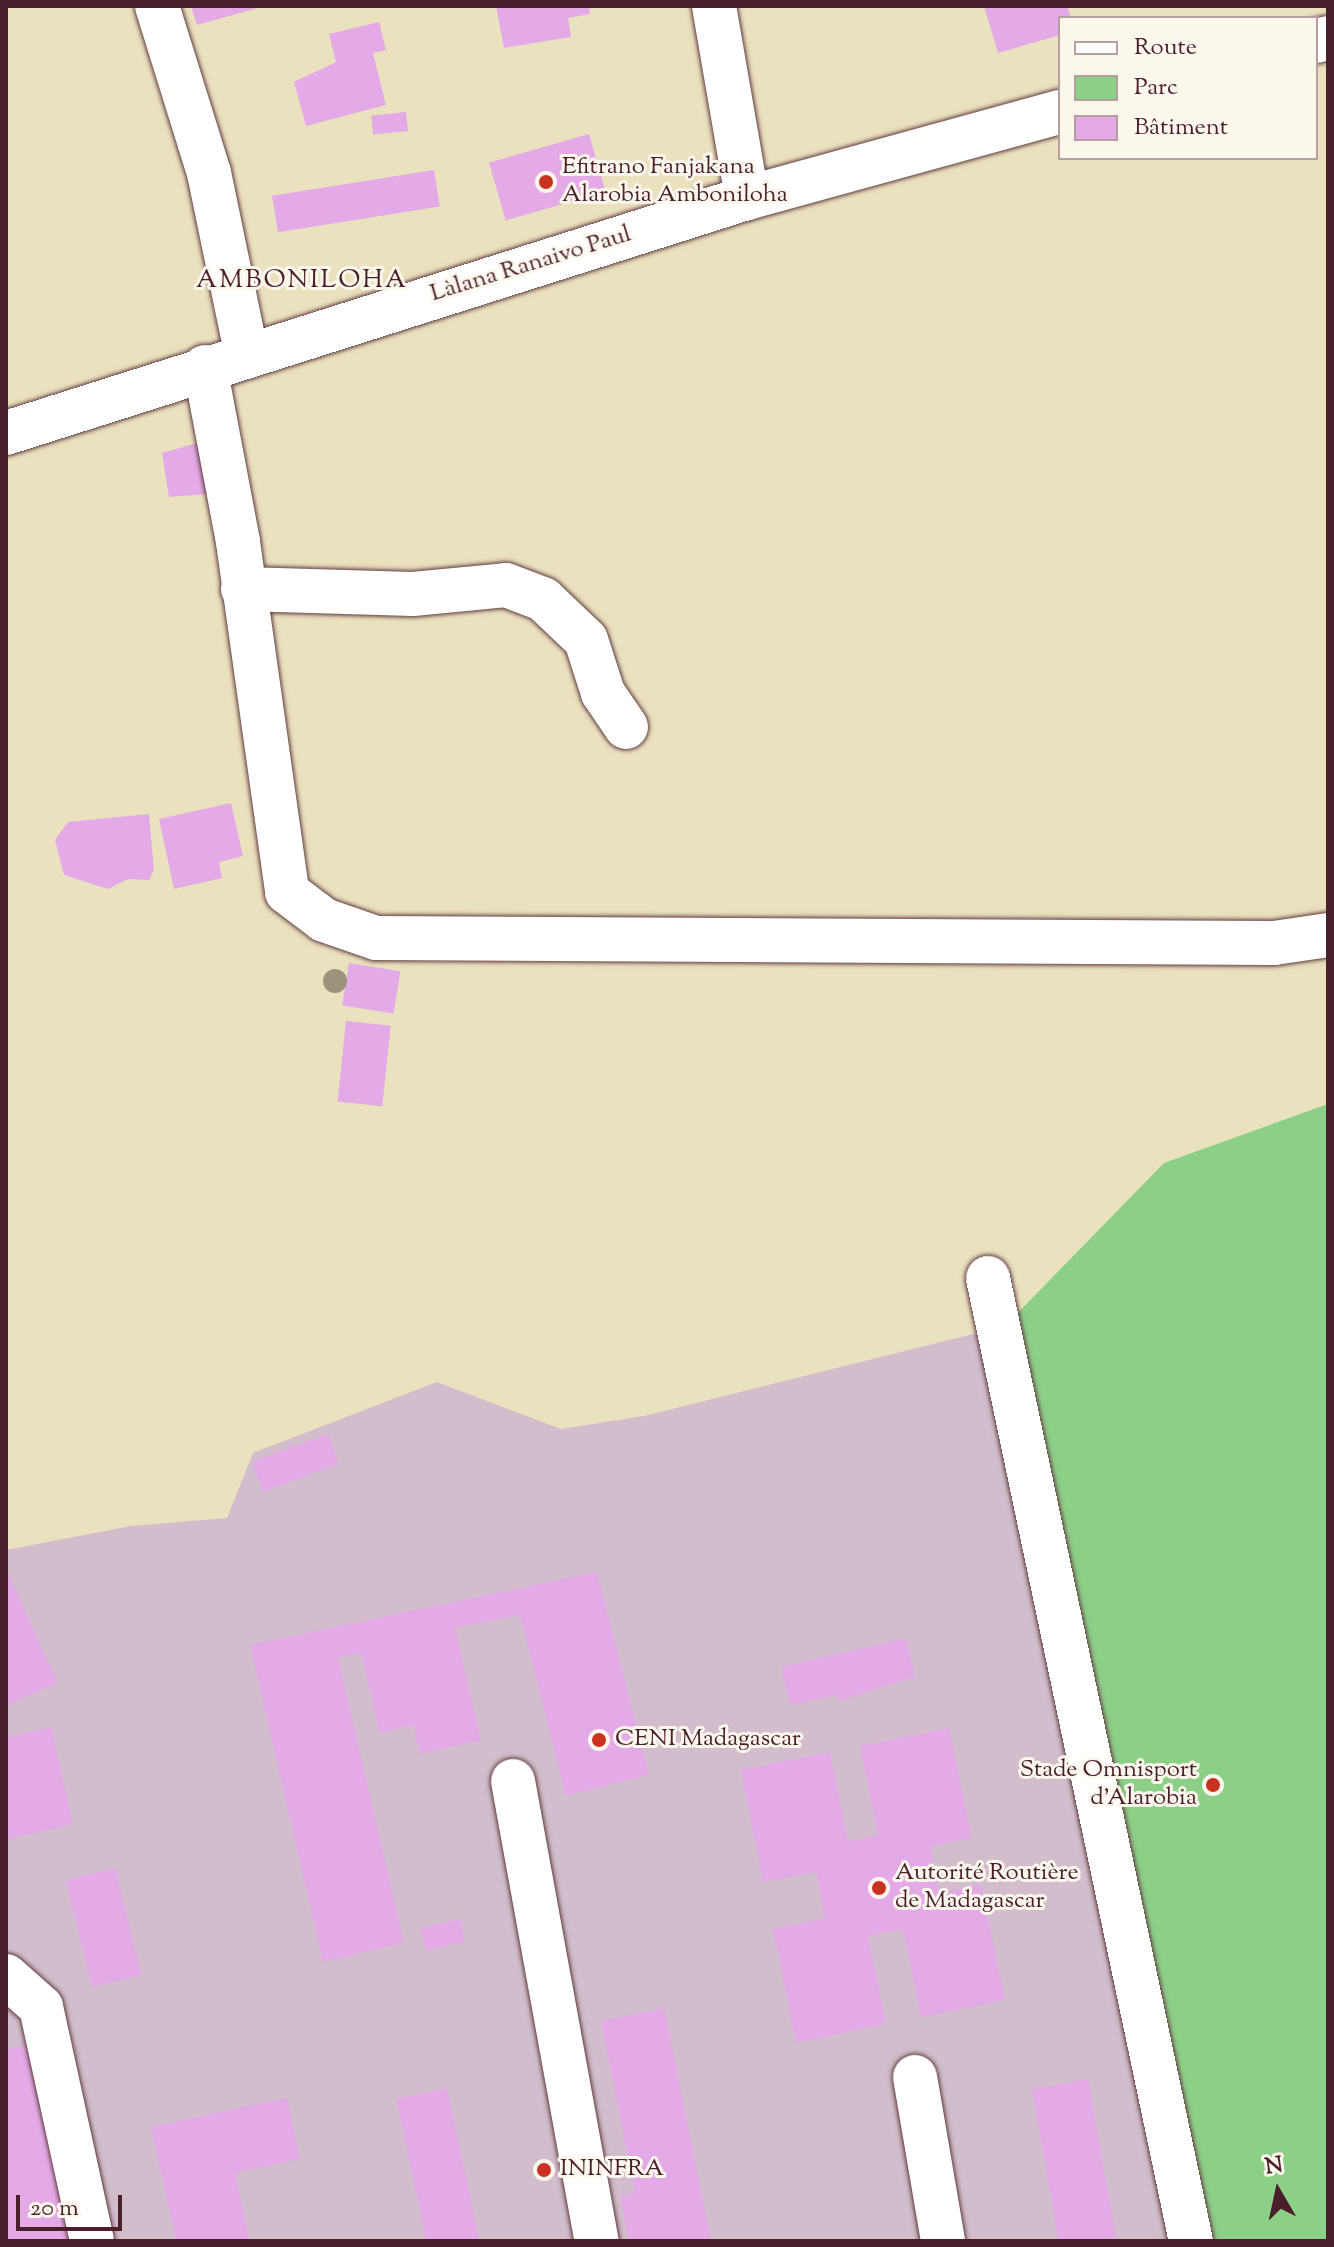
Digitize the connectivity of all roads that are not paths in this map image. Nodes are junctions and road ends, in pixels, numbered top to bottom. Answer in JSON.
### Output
{"nodes":[{"id":1,"x":157,"y":6,"type":"edge"},
{"id":2,"x":714,"y":6,"type":"edge"},
{"id":3,"x":1058,"y":113,"type":"edge"},
{"id":4,"x":747,"y":198,"type":"junction"},
{"id":5,"x":246,"y":352,"type":"junction"},
{"id":6,"x":205,"y":367,"type":"junction"},
{"id":7,"x":6,"y":433,"type":"edge"},
{"id":8,"x":243,"y":589,"type":"junction"},
{"id":9,"x":626,"y":727,"type":"dead end"},
{"id":10,"x":1328,"y":935,"type":"edge"},
{"id":11,"x":988,"y":1278,"type":"dead end"},
{"id":12,"x":513,"y":1781,"type":"dead end"},
{"id":13,"x":6,"y":1976,"type":"edge"},
{"id":14,"x":915,"y":2077,"type":"dead end"},
{"id":15,"x":92,"y":2241,"type":"edge"},
{"id":16,"x":597,"y":2241,"type":"edge"},
{"id":17,"x":943,"y":2241,"type":"edge"},
{"id":18,"x":1191,"y":2241,"type":"edge"}],
"edges":[{"from":1,"to":5,"type":"street"},
{"from":2,"to":4,"type":"street"},
{"from":3,"to":4,"type":"street","name":"Làlana Ranaivo Paul"},
{"from":4,"to":5,"type":"street","name":"Làlana Ranaivo Paul"},
{"from":5,"to":6,"type":"street","name":"Làlana Ranaivo Paul"},
{"from":6,"to":7,"type":"street","name":"Làlana Ranaivo Paul"},
{"from":6,"to":8,"type":"street"},
{"from":8,"to":9,"type":"street"},
{"from":8,"to":10,"type":"street"},
{"from":11,"to":18,"type":"street"},
{"from":12,"to":16,"type":"street"},
{"from":13,"to":15,"type":"street"},
{"from":14,"to":17,"type":"street"}]}
